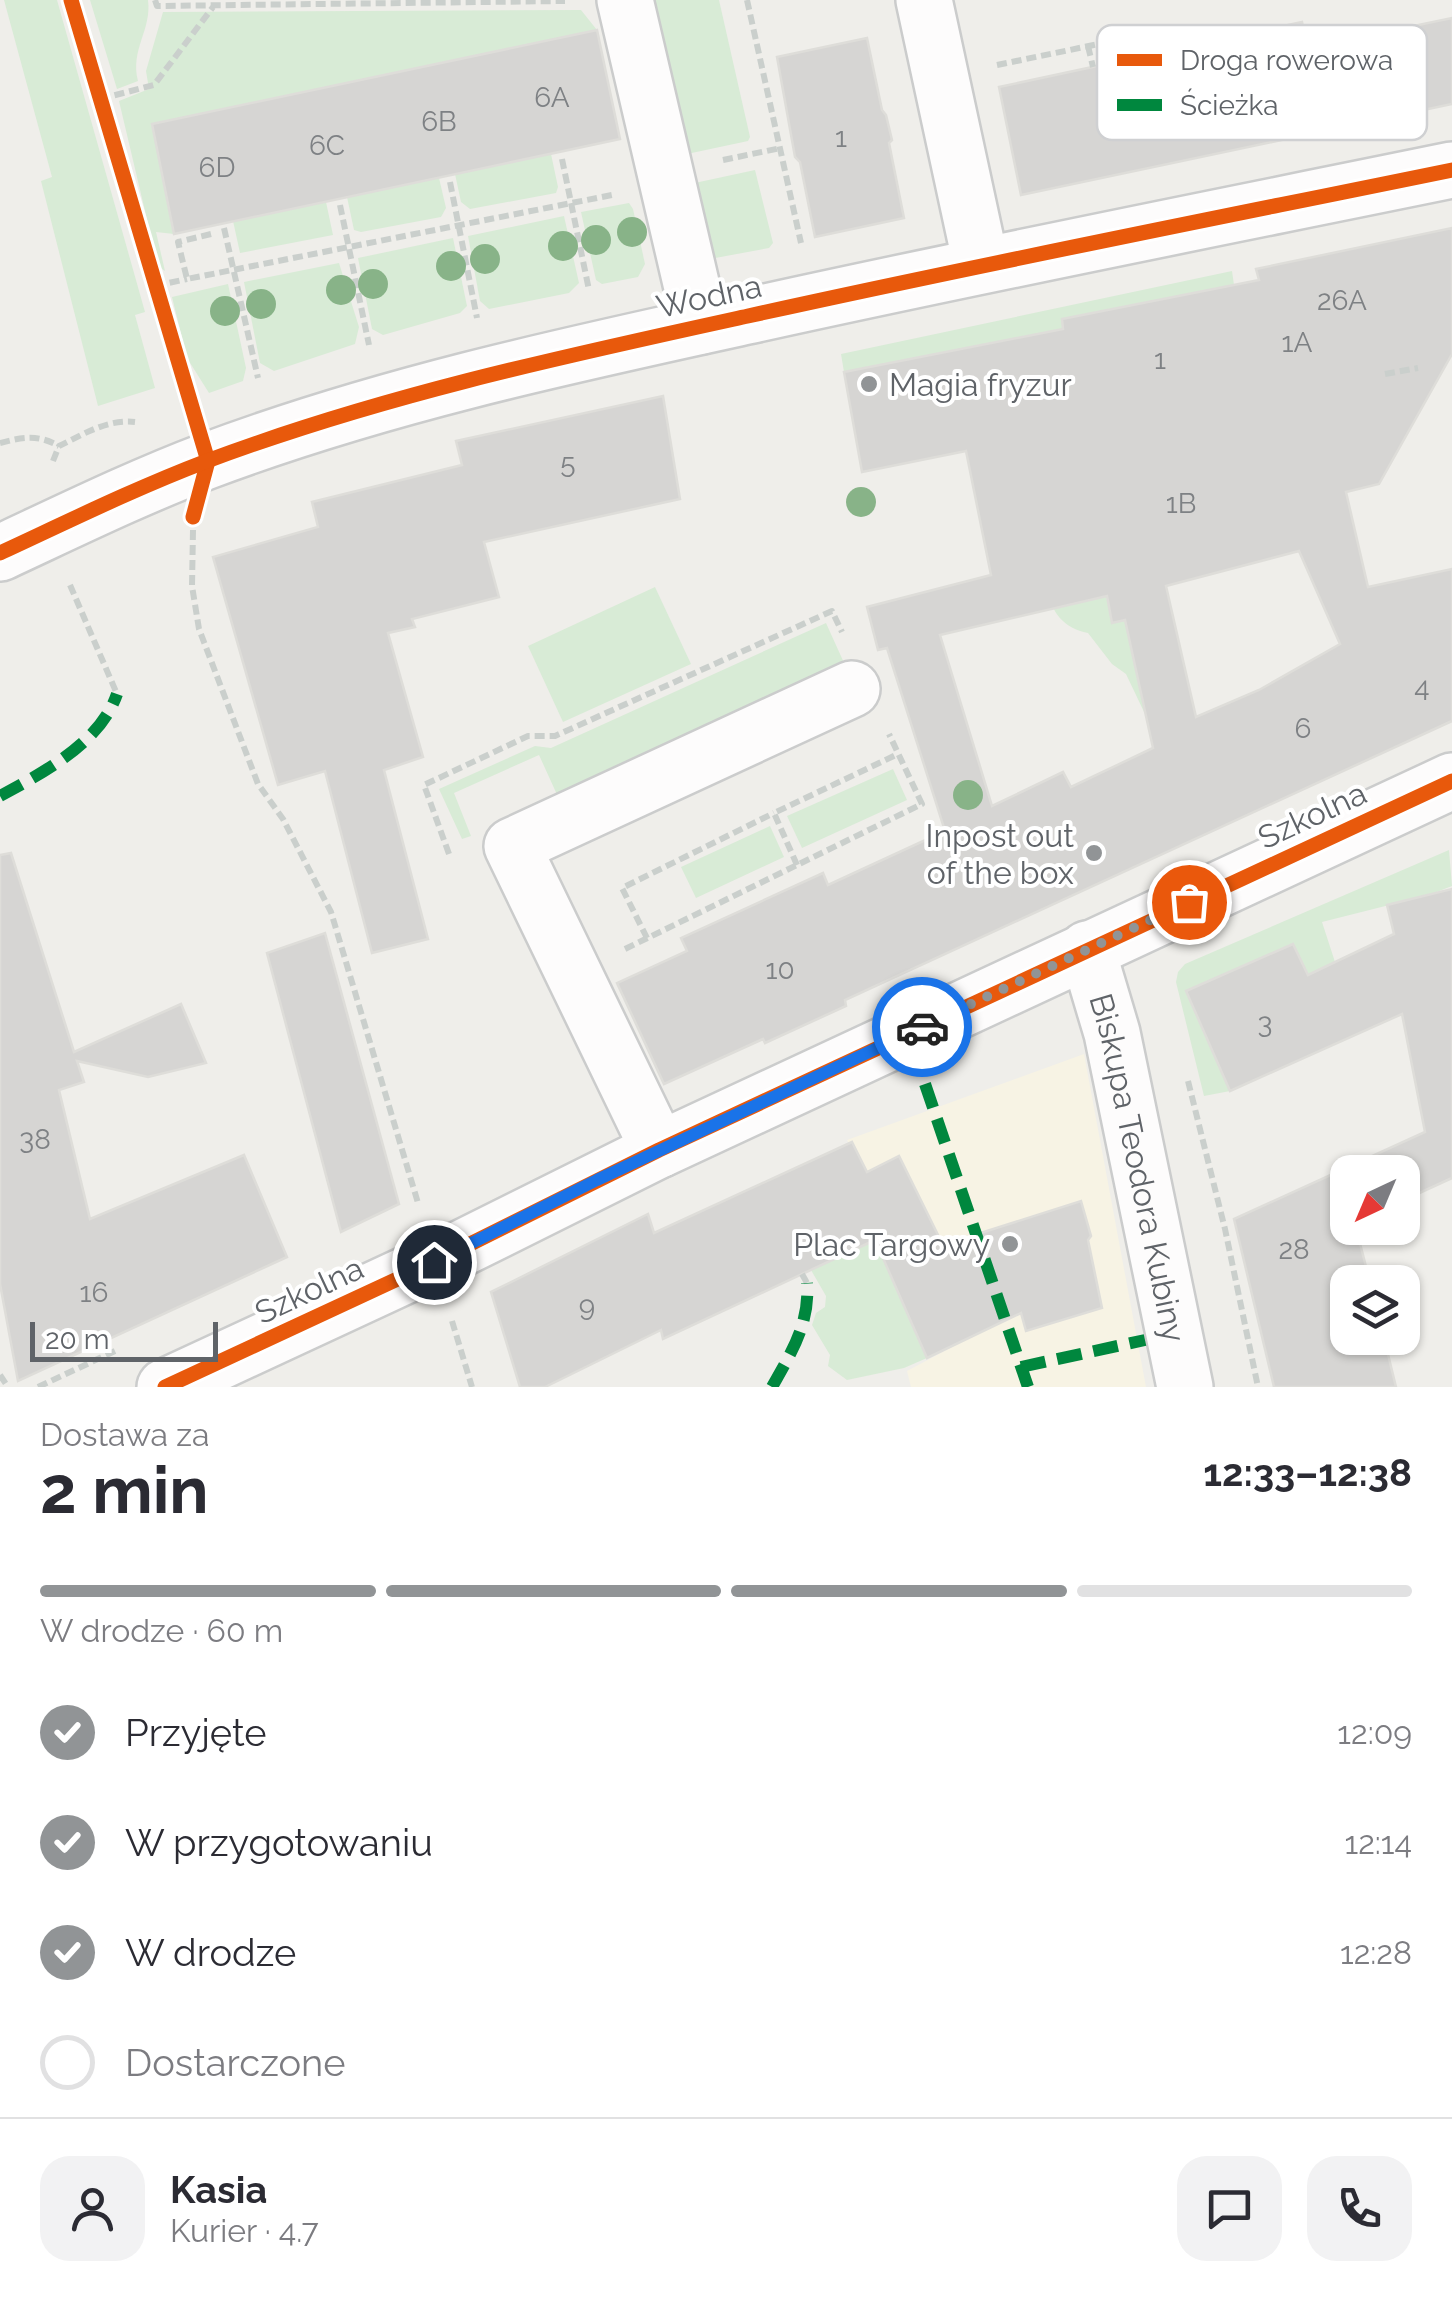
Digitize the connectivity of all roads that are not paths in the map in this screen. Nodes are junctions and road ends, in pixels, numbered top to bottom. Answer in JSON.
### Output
{"nodes":[{"id":1,"x":924,"y":0,"type":"edge"},
{"id":2,"x":626,"y":2,"type":"edge"},
{"id":3,"x":1452,"y":170,"type":"edge"},
{"id":4,"x":980,"y":264,"type":"junction"},
{"id":5,"x":702,"y":326,"type":"junction"},
{"id":6,"x":0,"y":553,"type":"edge"},
{"id":7,"x":852,"y":688,"type":"dead end"},
{"id":8,"x":1452,"y":780,"type":"edge"},
{"id":9,"x":1087,"y":949,"type":"junction"},
{"id":10,"x":659,"y":1150,"type":"junction"},
{"id":11,"x":165,"y":1387,"type":"edge"},
{"id":12,"x":1185,"y":1387,"type":"edge"}],
"edges":[{"from":1,"to":4,"type":"street"},
{"from":2,"to":5,"type":"street"},
{"from":3,"to":4,"type":"street","name":"Wodna"},
{"from":4,"to":5,"type":"street","name":"Wodna"},
{"from":5,"to":6,"type":"street","name":"Wodna"},
{"from":7,"to":10,"type":"street"},
{"from":8,"to":9,"type":"street","name":"Szkolna"},
{"from":9,"to":10,"type":"street","name":"Szkolna"},
{"from":9,"to":12,"type":"street","name":"Biskupa Teodora Kubiny"},
{"from":10,"to":11,"type":"street","name":"Szkolna"}]}
